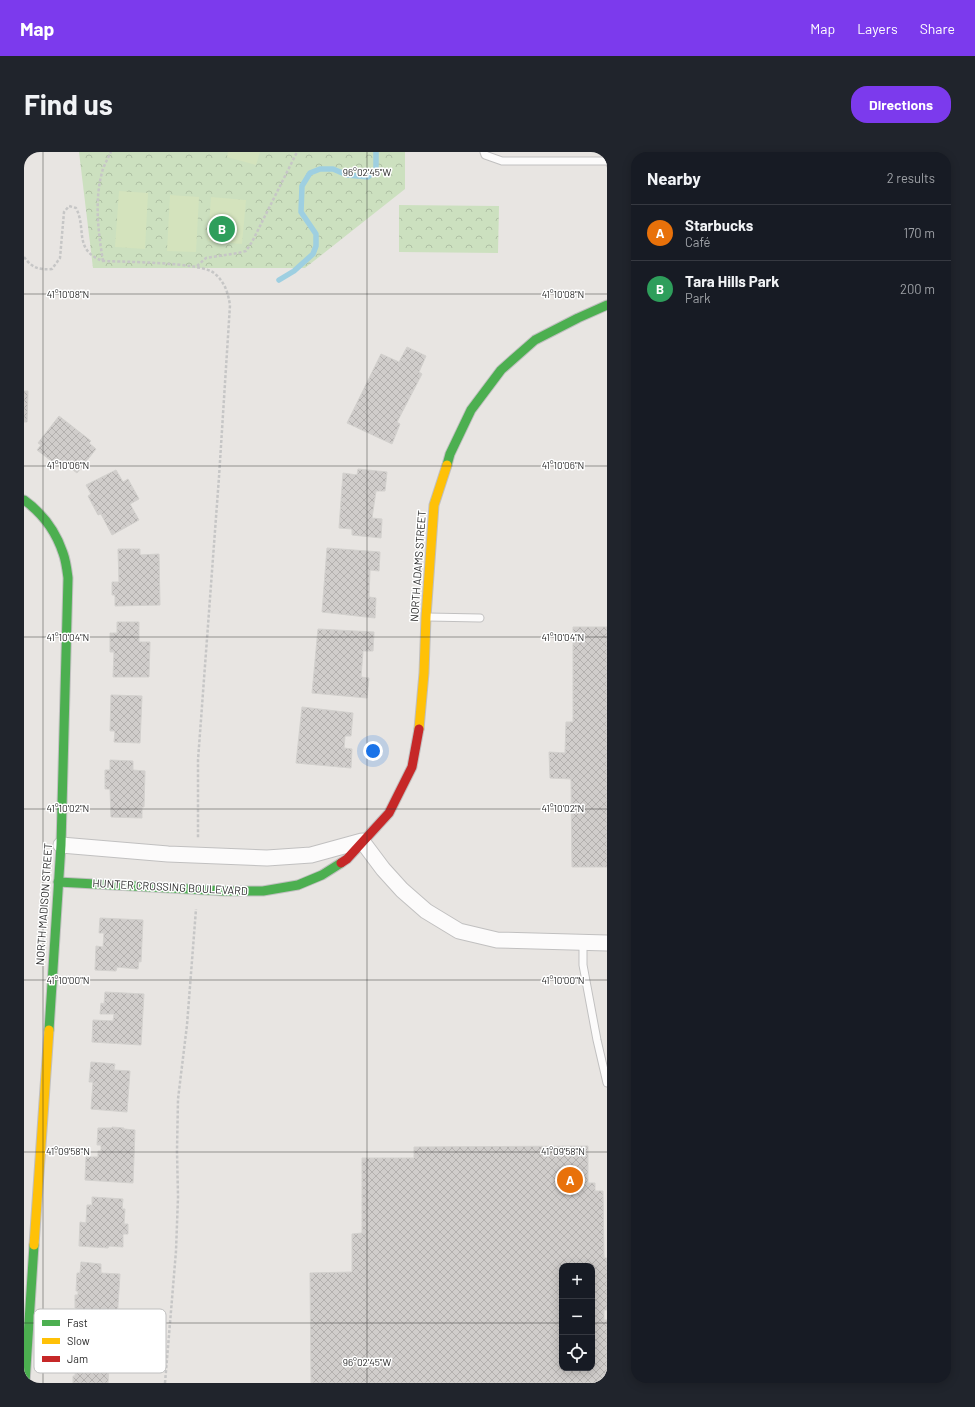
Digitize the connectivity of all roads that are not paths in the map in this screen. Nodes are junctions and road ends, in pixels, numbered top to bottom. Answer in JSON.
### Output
{"nodes":[{"id":1,"x":484,"y":152,"type":"edge"},
{"id":2,"x":607,"y":162,"type":"edge"},
{"id":3,"x":607,"y":305,"type":"edge"},
{"id":4,"x":24,"y":500,"type":"edge"},
{"id":5,"x":426,"y":617,"type":"junction"},
{"id":6,"x":480,"y":618,"type":"dead end"},
{"id":7,"x":362,"y":841,"type":"junction"},
{"id":8,"x":61,"y":845,"type":"junction"},
{"id":9,"x":58,"y":882,"type":"junction"},
{"id":10,"x":583,"y":942,"type":"junction"},
{"id":11,"x":607,"y":943,"type":"edge"},
{"id":12,"x":607,"y":1083,"type":"edge"},
{"id":13,"x":27,"y":1281,"type":"edge"},
{"id":14,"x":25,"y":1383,"type":"edge"}],
"edges":[{"from":1,"to":2,"type":"lane"},
{"from":3,"to":5,"type":"street","name":"NORTH ADAMS STREET"},
{"from":4,"to":8,"type":"street","name":"NORTH MADISON STREET"},
{"from":5,"to":6,"type":"lane"},
{"from":5,"to":7,"type":"street","name":"NORTH ADAMS STREET"},
{"from":7,"to":8,"type":"street"},
{"from":7,"to":9,"type":"street","name":"HUNTER CROSSING BOULEVARD"},
{"from":7,"to":10,"type":"street"},
{"from":8,"to":9,"type":"street","name":"NORTH MADISON STREET"},
{"from":9,"to":13,"type":"street","name":"NORTH MADISON STREET"},
{"from":10,"to":11,"type":"street"},
{"from":10,"to":12,"type":"lane"},
{"from":13,"to":14,"type":"street","name":"NORTH MADISON STREET"}]}
